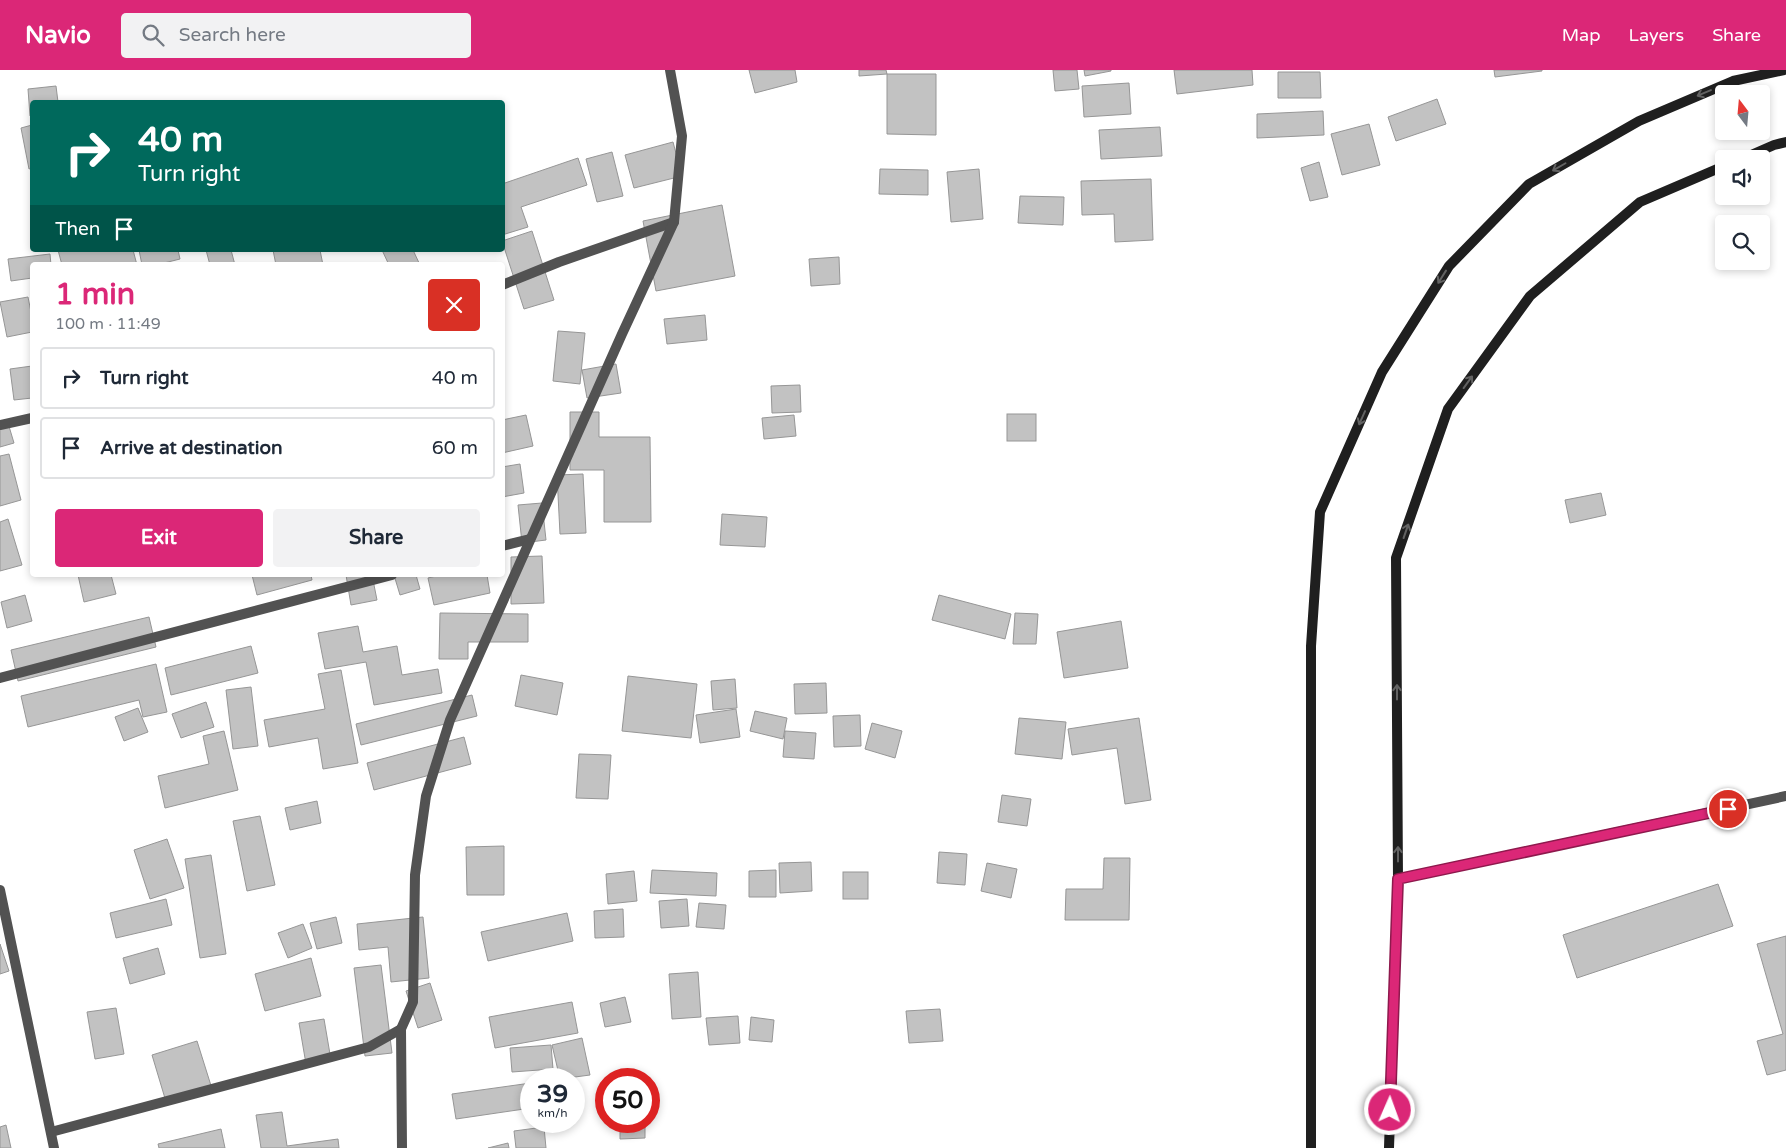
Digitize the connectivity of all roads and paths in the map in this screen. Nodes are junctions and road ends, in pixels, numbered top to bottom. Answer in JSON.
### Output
{"nodes":[{"id":1,"x":670,"y":70,"type":"edge"},
{"id":2,"x":1784,"y":70,"type":"edge"},
{"id":3,"x":1786,"y":142,"type":"edge"},
{"id":4,"x":1763,"y":150,"type":"edge"},
{"id":5,"x":1715,"y":170,"type":"edge"},
{"id":6,"x":674,"y":222,"type":"junction"},
{"id":7,"x":505,"y":284,"type":"edge"},
{"id":8,"x":30,"y":418,"type":"edge"},
{"id":9,"x":0,"y":425,"type":"edge"},
{"id":10,"x":530,"y":539,"type":"junction"},
{"id":11,"x":505,"y":545,"type":"edge"},
{"id":12,"x":384,"y":577,"type":"edge"},
{"id":13,"x":0,"y":678,"type":"edge"},
{"id":14,"x":1786,"y":796,"type":"edge"},
{"id":15,"x":1398,"y":879,"type":"junction"},
{"id":16,"x":0,"y":890,"type":"edge"},
{"id":17,"x":401,"y":1029,"type":"junction"},
{"id":18,"x":51,"y":1132,"type":"junction"},
{"id":19,"x":54,"y":1148,"type":"edge"},
{"id":20,"x":402,"y":1148,"type":"edge"},
{"id":21,"x":1311,"y":1148,"type":"edge"},
{"id":22,"x":1388,"y":1148,"type":"edge"}],
"edges":[{"from":1,"to":6,"type":"street"},
{"from":2,"to":21,"type":"main road","one_way":true},
{"from":3,"to":4,"type":"main road"},
{"from":15,"to":5,"type":"main road","one_way":true},
{"from":6,"to":7,"type":"street"},
{"from":6,"to":10,"type":"street"},
{"from":8,"to":9,"type":"street"},
{"from":10,"to":11,"type":"street"},
{"from":10,"to":17,"type":"street"},
{"from":12,"to":13,"type":"street"},
{"from":14,"to":15,"type":"street"},
{"from":15,"to":22,"type":"main road"},
{"from":16,"to":18,"type":"street"},
{"from":17,"to":18,"type":"street"},
{"from":17,"to":20,"type":"street"},
{"from":18,"to":19,"type":"street"}]}
